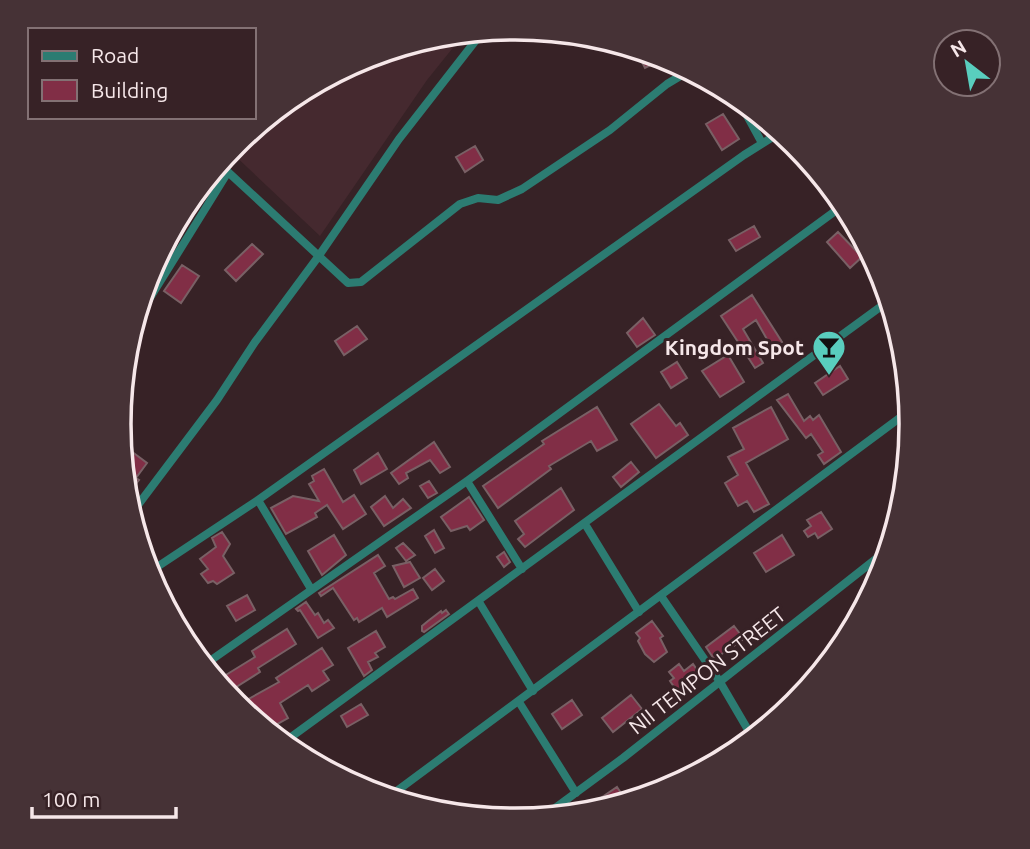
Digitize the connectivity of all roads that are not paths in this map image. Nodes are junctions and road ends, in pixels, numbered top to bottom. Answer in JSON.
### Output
{"nodes":[{"id":1,"x":474,"y":43,"type":"edge"},
{"id":2,"x":678,"y":77,"type":"edge"},
{"id":3,"x":750,"y":121,"type":"edge"},
{"id":4,"x":770,"y":138,"type":"edge"},
{"id":5,"x":762,"y":143,"type":"junction"},
{"id":6,"x":834,"y":212,"type":"edge"},
{"id":7,"x":318,"y":257,"type":"junction"},
{"id":8,"x":154,"y":293,"type":"edge"},
{"id":9,"x":881,"y":307,"type":"edge"},
{"id":10,"x":899,"y":419,"type":"edge"},
{"id":11,"x":467,"y":481,"type":"junction"},
{"id":12,"x":258,"y":500,"type":"junction"},
{"id":13,"x":139,"y":504,"type":"edge"},
{"id":14,"x":585,"y":524,"type":"junction"},
{"id":15,"x":874,"y":560,"type":"edge"},
{"id":16,"x":158,"y":566,"type":"edge"},
{"id":17,"x":522,"y":569,"type":"junction"},
{"id":18,"x":311,"y":589,"type":"junction"},
{"id":19,"x":661,"y":596,"type":"junction"},
{"id":20,"x":479,"y":602,"type":"junction"},
{"id":21,"x":639,"y":612,"type":"junction"},
{"id":22,"x":211,"y":660,"type":"edge"},
{"id":23,"x":720,"y":682,"type":"junction"},
{"id":24,"x":533,"y":691,"type":"junction"},
{"id":25,"x":519,"y":702,"type":"junction"},
{"id":26,"x":748,"y":729,"type":"edge"},
{"id":27,"x":292,"y":737,"type":"edge"},
{"id":28,"x":398,"y":790,"type":"edge"},
{"id":29,"x":576,"y":793,"type":"junction"},
{"id":30,"x":559,"y":806,"type":"edge"}],
"edges":[{"from":1,"to":7,"type":"street"},
{"from":2,"to":7,"type":"street"},
{"from":3,"to":5,"type":"street"},
{"from":4,"to":5,"type":"street"},
{"from":5,"to":12,"type":"street"},
{"from":6,"to":11,"type":"street"},
{"from":7,"to":8,"type":"street"},
{"from":7,"to":13,"type":"street"},
{"from":9,"to":14,"type":"street"},
{"from":10,"to":19,"type":"street"},
{"from":11,"to":17,"type":"street"},
{"from":11,"to":18,"type":"street"},
{"from":12,"to":16,"type":"street"},
{"from":12,"to":18,"type":"street"},
{"from":14,"to":17,"type":"street"},
{"from":14,"to":21,"type":"street"},
{"from":15,"to":23,"type":"street","name":"NII TEMPON STREET"},
{"from":17,"to":20,"type":"street"},
{"from":18,"to":22,"type":"street"},
{"from":19,"to":21,"type":"street"},
{"from":19,"to":23,"type":"street"},
{"from":20,"to":24,"type":"street"},
{"from":20,"to":27,"type":"street"},
{"from":21,"to":24,"type":"street"},
{"from":23,"to":26,"type":"street"},
{"from":23,"to":29,"type":"street","name":"NII TEMPON STREET"},
{"from":24,"to":25,"type":"street"},
{"from":25,"to":28,"type":"street"},
{"from":25,"to":29,"type":"street"},
{"from":29,"to":30,"type":"street","name":"NII TEMPON STREET"}]}
